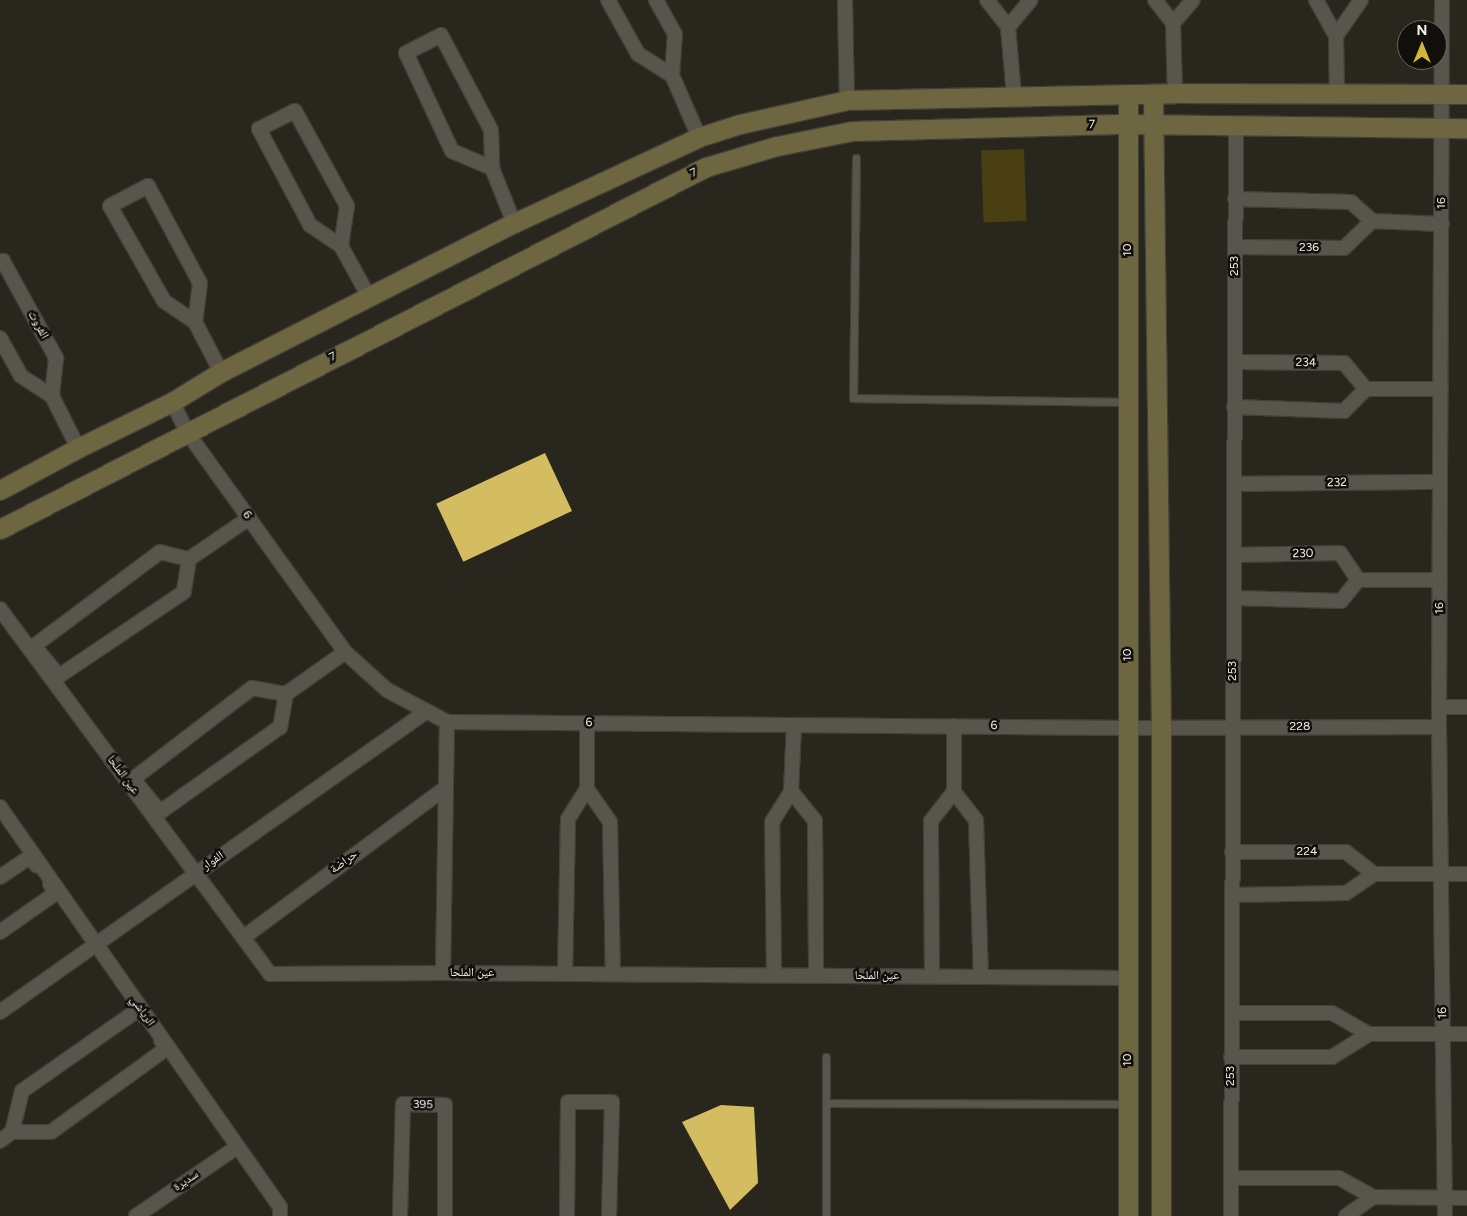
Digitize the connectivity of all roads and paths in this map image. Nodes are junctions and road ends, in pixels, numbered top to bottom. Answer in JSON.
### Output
{"nodes":[{"id":1,"x":608,"y":0,"type":"edge"},
{"id":2,"x":656,"y":0,"type":"edge"},
{"id":3,"x":845,"y":0,"type":"edge"},
{"id":4,"x":987,"y":0,"type":"edge"},
{"id":5,"x":1031,"y":0,"type":"edge"},
{"id":6,"x":1155,"y":0,"type":"edge"},
{"id":7,"x":1193,"y":0,"type":"edge"},
{"id":8,"x":1316,"y":0,"type":"edge"},
{"id":9,"x":1361,"y":0,"type":"edge"},
{"id":10,"x":1442,"y":0,"type":"edge"},
{"id":11,"x":1173,"y":24,"type":"junction"},
{"id":12,"x":1008,"y":27,"type":"junction"},
{"id":13,"x":1336,"y":36,"type":"junction"},
{"id":14,"x":672,"y":75,"type":"junction"},
{"id":15,"x":1128,"y":94,"type":"junction"},
{"id":16,"x":1176,"y":94,"type":"junction"},
{"id":17,"x":1337,"y":94,"type":"junction"},
{"id":18,"x":1442,"y":94,"type":"junction"},
{"id":19,"x":1467,"y":94,"type":"edge"},
{"id":20,"x":1153,"y":95,"type":"junction"},
{"id":21,"x":1014,"y":96,"type":"junction"},
{"id":22,"x":847,"y":100,"type":"junction"},
{"id":23,"x":1128,"y":124,"type":"junction"},
{"id":24,"x":1236,"y":125,"type":"junction"},
{"id":25,"x":1154,"y":126,"type":"junction"},
{"id":26,"x":1442,"y":128,"type":"junction"},
{"id":27,"x":1467,"y":128,"type":"edge"},
{"id":28,"x":699,"y":137,"type":"junction"},
{"id":29,"x":856,"y":158,"type":"dead end"},
{"id":30,"x":492,"y":168,"type":"junction"},
{"id":31,"x":1236,"y":199,"type":"junction"},
{"id":32,"x":1372,"y":221,"type":"junction"},
{"id":33,"x":514,"y":223,"type":"junction"},
{"id":34,"x":1442,"y":224,"type":"junction"},
{"id":35,"x":341,"y":246,"type":"junction"},
{"id":36,"x":1235,"y":248,"type":"junction"},
{"id":37,"x":0,"y":263,"type":"edge"},
{"id":38,"x":369,"y":297,"type":"junction"},
{"id":39,"x":196,"y":322,"type":"junction"},
{"id":40,"x":0,"y":338,"type":"edge"},
{"id":41,"x":1235,"y":362,"type":"junction"},
{"id":42,"x":221,"y":372,"type":"junction"},
{"id":43,"x":1366,"y":389,"type":"junction"},
{"id":44,"x":1441,"y":389,"type":"junction"},
{"id":45,"x":52,"y":396,"type":"junction"},
{"id":46,"x":172,"y":402,"type":"junction"},
{"id":47,"x":1128,"y":402,"type":"junction"},
{"id":48,"x":1234,"y":407,"type":"junction"},
{"id":49,"x":187,"y":432,"type":"junction"},
{"id":50,"x":78,"y":448,"type":"junction"},
{"id":51,"x":1440,"y":482,"type":"junction"},
{"id":52,"x":1234,"y":484,"type":"junction"},
{"id":53,"x":0,"y":490,"type":"edge"},
{"id":54,"x":249,"y":518,"type":"junction"},
{"id":55,"x":0,"y":529,"type":"edge"},
{"id":56,"x":1234,"y":555,"type":"junction"},
{"id":57,"x":189,"y":559,"type":"junction"},
{"id":58,"x":1358,"y":580,"type":"junction"},
{"id":59,"x":1440,"y":580,"type":"junction"},
{"id":60,"x":1234,"y":598,"type":"junction"},
{"id":61,"x":0,"y":609,"type":"edge"},
{"id":62,"x":345,"y":652,"type":"junction"},
{"id":63,"x":286,"y":694,"type":"junction"},
{"id":64,"x":1439,"y":707,"type":"junction"},
{"id":65,"x":1467,"y":708,"type":"edge"},
{"id":66,"x":427,"y":711,"type":"junction"},
{"id":67,"x":447,"y":722,"type":"junction"},
{"id":68,"x":587,"y":723,"type":"junction"},
{"id":69,"x":794,"y":725,"type":"junction"},
{"id":70,"x":954,"y":726,"type":"junction"},
{"id":71,"x":1439,"y":726,"type":"junction"},
{"id":72,"x":1233,"y":727,"type":"junction"},
{"id":73,"x":1128,"y":728,"type":"junction"},
{"id":74,"x":1161,"y":728,"type":"junction"},
{"id":75,"x":445,"y":788,"type":"junction"},
{"id":76,"x":587,"y":789,"type":"junction"},
{"id":77,"x":791,"y":791,"type":"junction"},
{"id":78,"x":954,"y":792,"type":"junction"},
{"id":79,"x":0,"y":807,"type":"edge"},
{"id":80,"x":1232,"y":852,"type":"junction"},
{"id":81,"x":196,"y":873,"type":"junction"},
{"id":82,"x":1374,"y":874,"type":"junction"},
{"id":83,"x":1441,"y":874,"type":"junction"},
{"id":84,"x":1467,"y":874,"type":"edge"},
{"id":85,"x":0,"y":877,"type":"edge"},
{"id":86,"x":1232,"y":895,"type":"junction"},
{"id":87,"x":0,"y":932,"type":"edge"},
{"id":88,"x":244,"y":937,"type":"junction"},
{"id":89,"x":96,"y":944,"type":"junction"},
{"id":90,"x":443,"y":973,"type":"junction"},
{"id":91,"x":565,"y":974,"type":"junction"},
{"id":92,"x":613,"y":974,"type":"junction"},
{"id":93,"x":774,"y":975,"type":"junction"},
{"id":94,"x":816,"y":976,"type":"junction"},
{"id":95,"x":932,"y":976,"type":"junction"},
{"id":96,"x":980,"y":977,"type":"junction"},
{"id":97,"x":1128,"y":978,"type":"junction"},
{"id":98,"x":0,"y":1012,"type":"edge"},
{"id":99,"x":1232,"y":1013,"type":"junction"},
{"id":100,"x":1369,"y":1034,"type":"junction"},
{"id":101,"x":1443,"y":1034,"type":"junction"},
{"id":102,"x":1467,"y":1034,"type":"edge"},
{"id":103,"x":826,"y":1057,"type":"dead end"},
{"id":104,"x":1231,"y":1057,"type":"junction"},
{"id":105,"x":826,"y":1102,"type":"junction"},
{"id":106,"x":1128,"y":1104,"type":"junction"},
{"id":107,"x":12,"y":1132,"type":"junction"},
{"id":108,"x":0,"y":1141,"type":"edge"},
{"id":109,"x":237,"y":1147,"type":"junction"},
{"id":110,"x":1231,"y":1178,"type":"junction"},
{"id":111,"x":1373,"y":1196,"type":"junction"},
{"id":112,"x":1445,"y":1198,"type":"junction"},
{"id":113,"x":1467,"y":1198,"type":"edge"},
{"id":114,"x":136,"y":1216,"type":"edge"},
{"id":115,"x":280,"y":1216,"type":"edge"},
{"id":116,"x":400,"y":1216,"type":"edge"},
{"id":117,"x":445,"y":1216,"type":"edge"},
{"id":118,"x":567,"y":1216,"type":"edge"},
{"id":119,"x":609,"y":1216,"type":"edge"},
{"id":120,"x":826,"y":1216,"type":"edge"},
{"id":121,"x":1128,"y":1216,"type":"edge"},
{"id":122,"x":1161,"y":1216,"type":"edge"},
{"id":123,"x":1230,"y":1216,"type":"edge"},
{"id":124,"x":1346,"y":1216,"type":"edge"},
{"id":125,"x":1445,"y":1216,"type":"edge"}],
"edges":[{"from":1,"to":14,"type":"street"},
{"from":2,"to":14,"type":"street"},
{"from":3,"to":22,"type":"street"},
{"from":4,"to":12,"type":"street"},
{"from":5,"to":12,"type":"street"},
{"from":6,"to":11,"type":"street"},
{"from":7,"to":11,"type":"street"},
{"from":8,"to":13,"type":"street"},
{"from":9,"to":13,"type":"street"},
{"from":10,"to":18,"type":"street","name":"16"},
{"from":11,"to":16,"type":"street"},
{"from":12,"to":21,"type":"street"},
{"from":13,"to":17,"type":"street"},
{"from":14,"to":28,"type":"street"},
{"from":15,"to":20,"type":"street"},
{"from":15,"to":21,"type":"street"},
{"from":15,"to":23,"type":"street","name":"10"},
{"from":16,"to":17,"type":"street"},
{"from":16,"to":20,"type":"street"},
{"from":17,"to":18,"type":"street"},
{"from":18,"to":19,"type":"street"},
{"from":18,"to":26,"type":"street","name":"16"},
{"from":20,"to":25,"type":"street"},
{"from":21,"to":22,"type":"street"},
{"from":22,"to":28,"type":"street"},
{"from":23,"to":25,"type":"street","name":"7"},
{"from":23,"to":47,"type":"street","name":"10"},
{"from":23,"to":49,"type":"street","name":"7"},
{"from":24,"to":25,"type":"street","name":"7"},
{"from":24,"to":26,"type":"street","name":"7"},
{"from":24,"to":31,"type":"street","name":"253"},
{"from":25,"to":74,"type":"street"},
{"from":26,"to":27,"type":"street","name":"7"},
{"from":26,"to":34,"type":"street","name":"16"},
{"from":28,"to":33,"type":"street"},
{"from":29,"to":47,"type":"lane"},
{"from":30,"to":30,"type":"street"},
{"from":30,"to":33,"type":"street"},
{"from":31,"to":32,"type":"street"},
{"from":31,"to":36,"type":"street","name":"253"},
{"from":32,"to":34,"type":"street"},
{"from":32,"to":36,"type":"street","name":"236"},
{"from":33,"to":38,"type":"street"},
{"from":34,"to":44,"type":"street","name":"16"},
{"from":35,"to":35,"type":"street"},
{"from":35,"to":38,"type":"street"},
{"from":36,"to":41,"type":"street","name":"253"},
{"from":37,"to":45,"type":"street","name":"الفروت"},
{"from":38,"to":42,"type":"street"},
{"from":39,"to":39,"type":"street"},
{"from":39,"to":42,"type":"street"},
{"from":40,"to":45,"type":"street"},
{"from":41,"to":43,"type":"street","name":"234"},
{"from":41,"to":48,"type":"street","name":"253"},
{"from":42,"to":46,"type":"street"},
{"from":43,"to":44,"type":"street"},
{"from":43,"to":48,"type":"street"},
{"from":44,"to":51,"type":"street","name":"16"},
{"from":45,"to":50,"type":"street"},
{"from":46,"to":49,"type":"street","name":"6"},
{"from":46,"to":50,"type":"street"},
{"from":47,"to":73,"type":"street","name":"10"},
{"from":48,"to":52,"type":"street","name":"253"},
{"from":49,"to":54,"type":"street","name":"6"},
{"from":49,"to":55,"type":"street","name":"7"},
{"from":50,"to":53,"type":"street"},
{"from":51,"to":52,"type":"street","name":"232"},
{"from":51,"to":59,"type":"street","name":"16"},
{"from":52,"to":56,"type":"street","name":"253"},
{"from":54,"to":57,"type":"street"},
{"from":54,"to":62,"type":"street","name":"6"},
{"from":56,"to":58,"type":"street","name":"230"},
{"from":56,"to":60,"type":"street","name":"253"},
{"from":57,"to":57,"type":"street"},
{"from":58,"to":59,"type":"street"},
{"from":58,"to":60,"type":"street"},
{"from":59,"to":64,"type":"street","name":"16"},
{"from":60,"to":72,"type":"street","name":"253"},
{"from":61,"to":81,"type":"street","name":"عين الملحا"},
{"from":62,"to":63,"type":"street"},
{"from":62,"to":66,"type":"street","name":"6"},
{"from":63,"to":63,"type":"street"},
{"from":64,"to":65,"type":"street"},
{"from":64,"to":71,"type":"street","name":"16"},
{"from":66,"to":67,"type":"street","name":"6"},
{"from":66,"to":81,"type":"street","name":"الفوار"},
{"from":67,"to":68,"type":"street","name":"6"},
{"from":67,"to":75,"type":"street"},
{"from":68,"to":69,"type":"street","name":"6"},
{"from":68,"to":76,"type":"street"},
{"from":69,"to":70,"type":"street","name":"6"},
{"from":69,"to":77,"type":"street"},
{"from":70,"to":73,"type":"street","name":"6"},
{"from":70,"to":78,"type":"street"},
{"from":71,"to":72,"type":"street","name":"228"},
{"from":71,"to":83,"type":"street","name":"16"},
{"from":72,"to":74,"type":"street","name":"228"},
{"from":72,"to":80,"type":"street","name":"253"},
{"from":73,"to":74,"type":"street","name":"6"},
{"from":73,"to":97,"type":"street","name":"10"},
{"from":74,"to":122,"type":"street"},
{"from":75,"to":88,"type":"street","name":"حراضة"},
{"from":75,"to":90,"type":"street"},
{"from":76,"to":91,"type":"street"},
{"from":76,"to":92,"type":"street"},
{"from":77,"to":93,"type":"street"},
{"from":77,"to":94,"type":"street"},
{"from":78,"to":95,"type":"street"},
{"from":78,"to":96,"type":"street"},
{"from":79,"to":89,"type":"street","name":"الرياشي"},
{"from":80,"to":82,"type":"street","name":"224"},
{"from":80,"to":86,"type":"street","name":"253"},
{"from":81,"to":88,"type":"street","name":"عين الملحا"},
{"from":81,"to":89,"type":"street","name":"الفوار"},
{"from":82,"to":83,"type":"street"},
{"from":82,"to":86,"type":"street"},
{"from":83,"to":84,"type":"street"},
{"from":83,"to":101,"type":"street","name":"16"},
{"from":85,"to":87,"type":"street"},
{"from":86,"to":99,"type":"street","name":"253"},
{"from":88,"to":90,"type":"street","name":"عين الملحا"},
{"from":89,"to":98,"type":"street","name":"الفوار"},
{"from":89,"to":109,"type":"street","name":"الرياشي"},
{"from":90,"to":91,"type":"street","name":"عين الملحا"},
{"from":91,"to":92,"type":"street","name":"عين الملحا"},
{"from":92,"to":93,"type":"street","name":"عين الملحا"},
{"from":93,"to":94,"type":"street","name":"عين الملحا"},
{"from":94,"to":95,"type":"street","name":"عين الملحا"},
{"from":95,"to":96,"type":"street","name":"عين الملحا"},
{"from":96,"to":97,"type":"street","name":"عين الملحا"},
{"from":97,"to":106,"type":"street","name":"10"},
{"from":99,"to":100,"type":"street"},
{"from":99,"to":104,"type":"street","name":"253"},
{"from":100,"to":101,"type":"street"},
{"from":100,"to":104,"type":"street"},
{"from":101,"to":102,"type":"street"},
{"from":101,"to":112,"type":"street","name":"16"},
{"from":103,"to":105,"type":"lane"},
{"from":104,"to":110,"type":"street","name":"253"},
{"from":105,"to":106,"type":"lane"},
{"from":105,"to":120,"type":"lane"},
{"from":106,"to":121,"type":"street","name":"10"},
{"from":107,"to":107,"type":"street"},
{"from":107,"to":108,"type":"street"},
{"from":109,"to":114,"type":"street","name":"سديرة"},
{"from":109,"to":115,"type":"street","name":"الرياشي"},
{"from":110,"to":111,"type":"street"},
{"from":110,"to":123,"type":"street","name":"253"},
{"from":111,"to":112,"type":"street"},
{"from":111,"to":124,"type":"street"},
{"from":112,"to":113,"type":"street"},
{"from":112,"to":125,"type":"street","name":"16"},
{"from":116,"to":117,"type":"street","name":"395"},
{"from":118,"to":119,"type":"street"}]}
